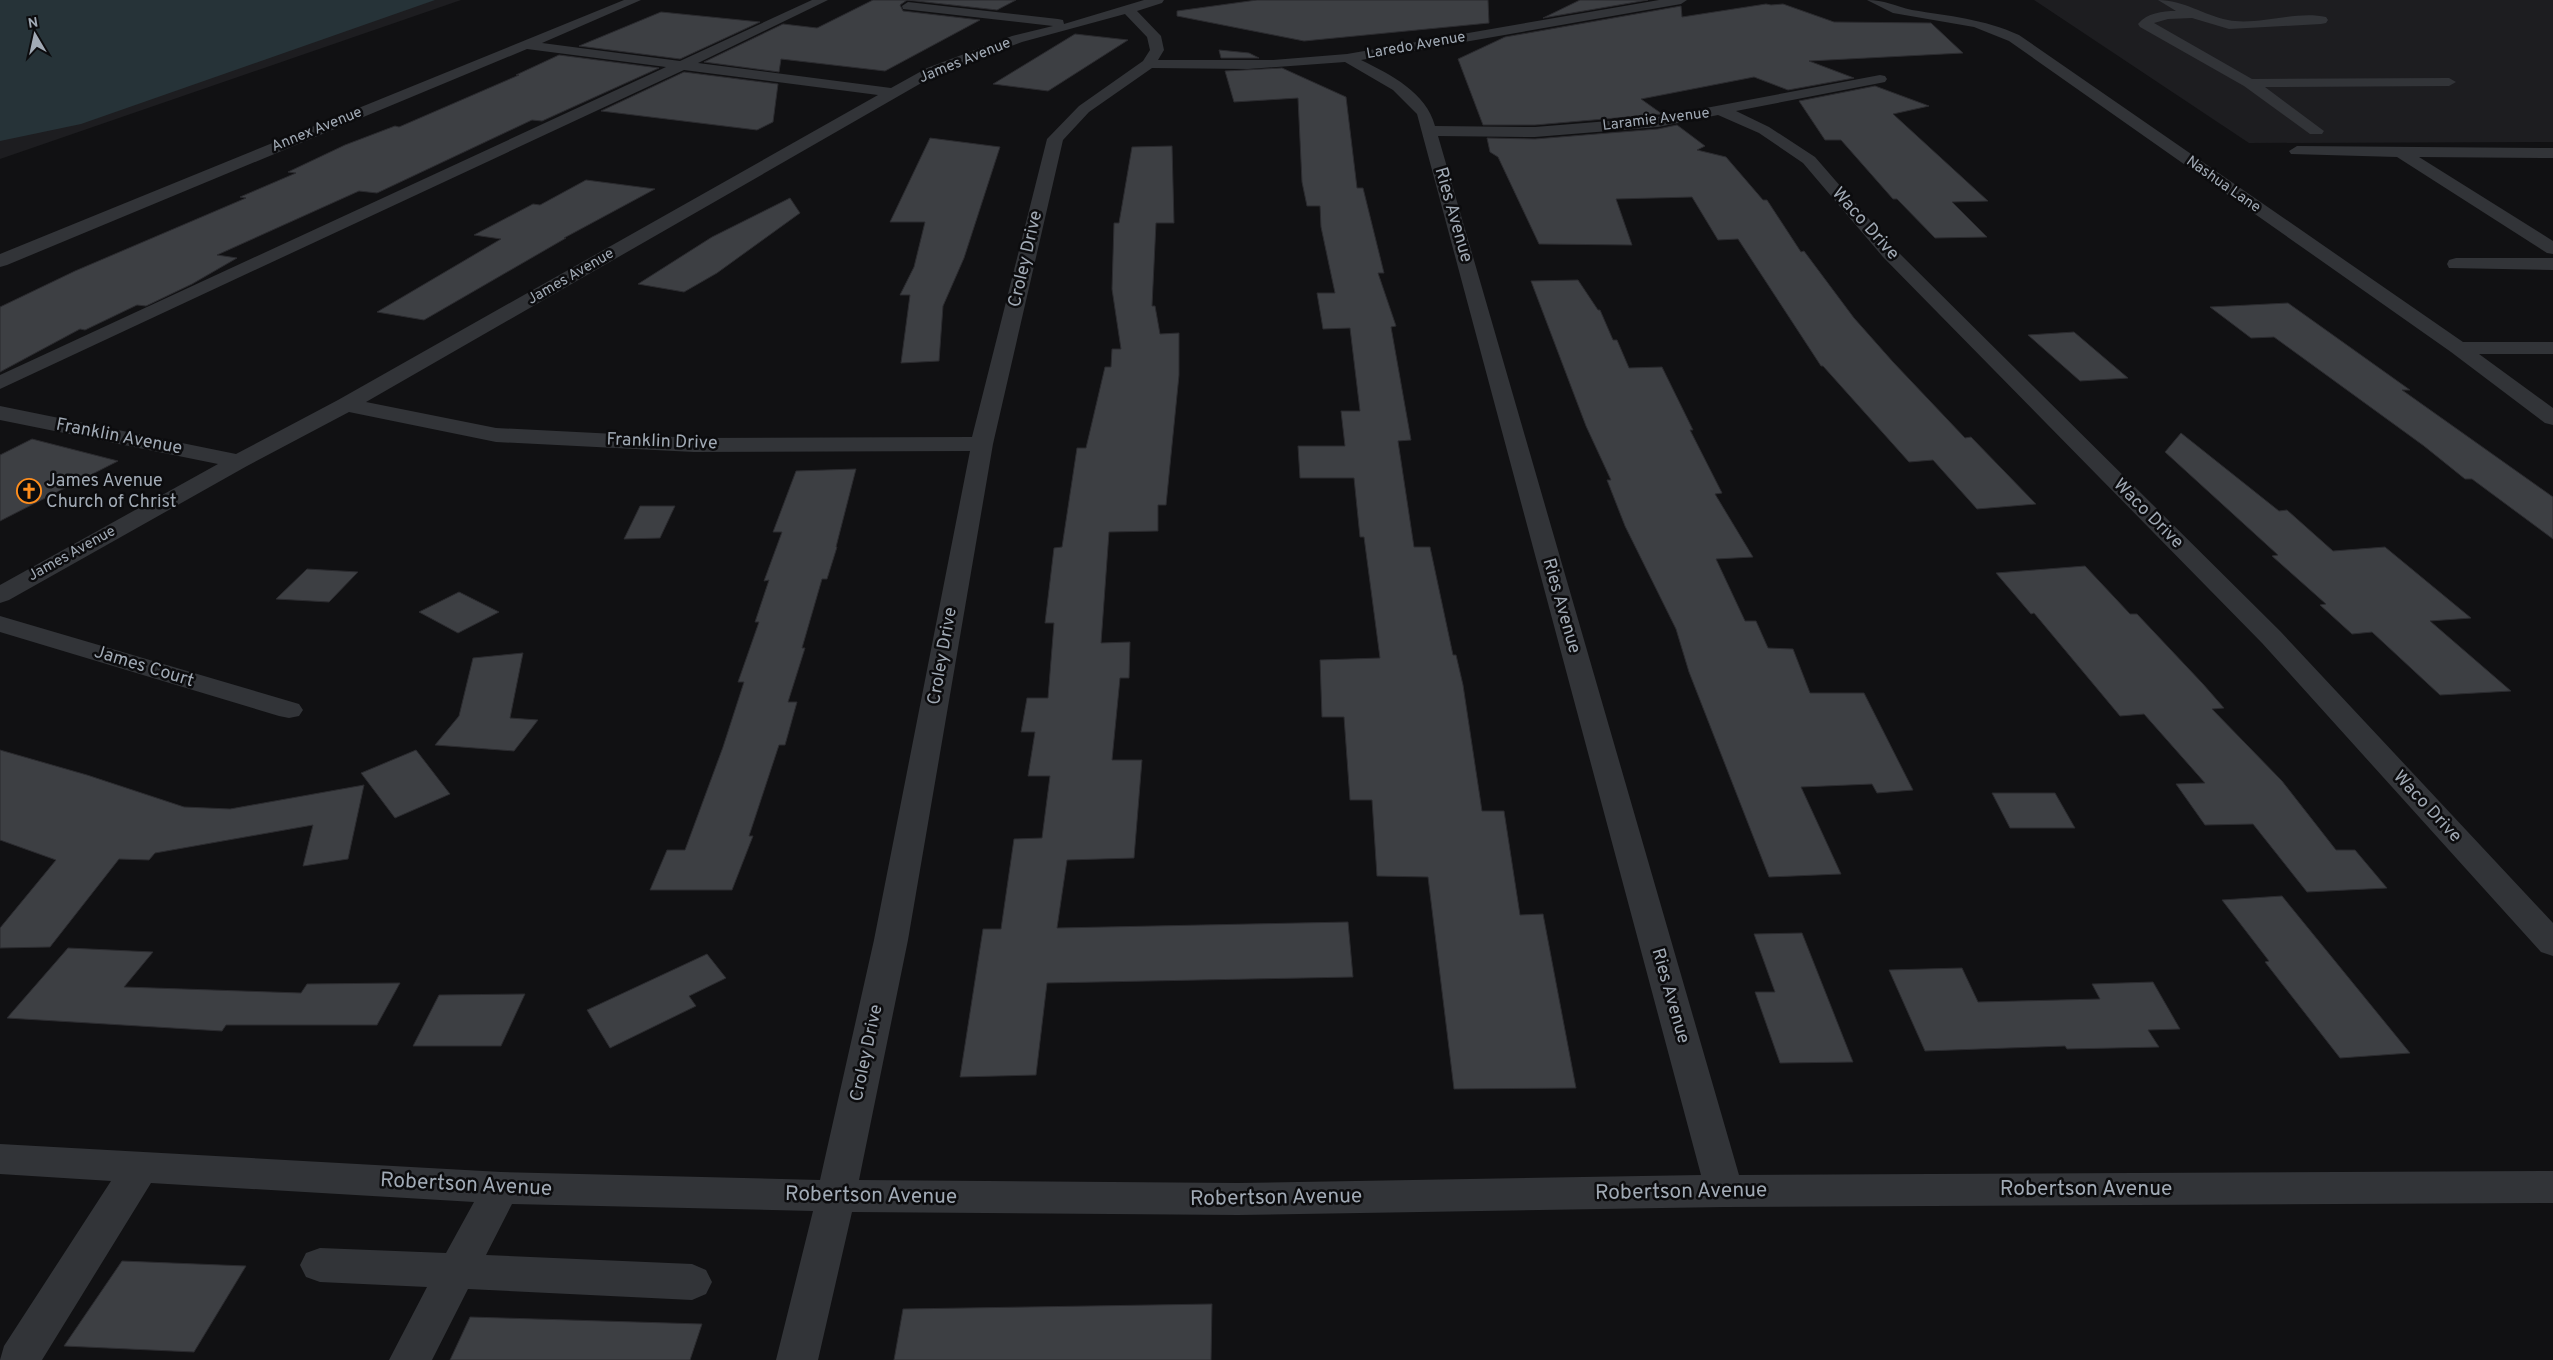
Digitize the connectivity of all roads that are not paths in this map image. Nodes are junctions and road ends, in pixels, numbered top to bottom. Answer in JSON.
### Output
{"nodes":[{"id":1,"x":635,"y":0,"type":"edge"},
{"id":2,"x":822,"y":0,"type":"edge"},
{"id":3,"x":1158,"y":0,"type":"edge"},
{"id":4,"x":1681,"y":0,"type":"edge"},
{"id":5,"x":1873,"y":0,"type":"edge"},
{"id":6,"x":2164,"y":0,"type":"edge"},
{"id":7,"x":1127,"y":8,"type":"junction"},
{"id":8,"x":906,"y":9,"type":"dead end"},
{"id":9,"x":2193,"y":14,"type":"junction"},
{"id":10,"x":2321,"y":20,"type":"dead end"},
{"id":11,"x":1066,"y":27,"type":"junction"},
{"id":12,"x":525,"y":44,"type":"junction"},
{"id":13,"x":1348,"y":58,"type":"junction"},
{"id":14,"x":1149,"y":64,"type":"junction"},
{"id":15,"x":680,"y":65,"type":"junction"},
{"id":16,"x":1880,"y":79,"type":"dead end"},
{"id":17,"x":2449,"y":82,"type":"dead end"},
{"id":18,"x":2249,"y":83,"type":"junction"},
{"id":19,"x":894,"y":93,"type":"junction"},
{"id":20,"x":1722,"y":111,"type":"junction"},
{"id":21,"x":1430,"y":131,"type":"junction"},
{"id":22,"x":2316,"y":131,"type":"dead end"},
{"id":23,"x":2297,"y":151,"type":"dead end"},
{"id":24,"x":2398,"y":151,"type":"junction"},
{"id":25,"x":2553,"y":153,"type":"edge"},
{"id":26,"x":2553,"y":249,"type":"edge"},
{"id":27,"x":0,"y":261,"type":"edge"},
{"id":28,"x":2456,"y":264,"type":"dead end"},
{"id":29,"x":2553,"y":264,"type":"edge"},
{"id":30,"x":2458,"y":348,"type":"junction"},
{"id":31,"x":2553,"y":348,"type":"edge"},
{"id":32,"x":0,"y":383,"type":"edge"},
{"id":33,"x":346,"y":405,"type":"junction"},
{"id":34,"x":0,"y":413,"type":"edge"},
{"id":35,"x":2553,"y":418,"type":"edge"},
{"id":36,"x":982,"y":444,"type":"junction"},
{"id":37,"x":239,"y":461,"type":"junction"},
{"id":38,"x":5,"y":588,"type":"edge"},
{"id":39,"x":0,"y":624,"type":"edge"},
{"id":40,"x":289,"y":710,"type":"dead end"},
{"id":41,"x":2553,"y":944,"type":"edge"},
{"id":42,"x":0,"y":1159,"type":"edge"},
{"id":43,"x":140,"y":1168,"type":"junction"},
{"id":44,"x":2553,"y":1187,"type":"edge"},
{"id":45,"x":501,"y":1188,"type":"junction"},
{"id":46,"x":1724,"y":1191,"type":"junction"},
{"id":47,"x":836,"y":1196,"type":"junction"},
{"id":48,"x":320,"y":1265,"type":"dead end"},
{"id":49,"x":456,"y":1272,"type":"junction"},
{"id":50,"x":692,"y":1282,"type":"dead end"},
{"id":51,"x":19,"y":1360,"type":"edge"},
{"id":52,"x":410,"y":1360,"type":"edge"},
{"id":53,"x":797,"y":1360,"type":"edge"}],
"edges":[{"from":1,"to":12,"type":"street","name":"Annex Avenue"},
{"from":2,"to":15,"type":"street"},
{"from":3,"to":7,"type":"street","name":"James Avenue"},
{"from":4,"to":13,"type":"street","name":"Laredo Avenue"},
{"from":5,"to":30,"type":"street","name":"Nashua Lane"},
{"from":6,"to":9,"type":"street"},
{"from":7,"to":11,"type":"street","name":"James Avenue"},
{"from":7,"to":14,"type":"street"},
{"from":8,"to":11,"type":"street"},
{"from":9,"to":10,"type":"street"},
{"from":9,"to":18,"type":"street"},
{"from":11,"to":19,"type":"street","name":"James Avenue"},
{"from":12,"to":15,"type":"street"},
{"from":12,"to":27,"type":"street","name":"Annex Avenue"},
{"from":13,"to":14,"type":"street","name":"Laredo Avenue"},
{"from":13,"to":21,"type":"street","name":"Ries Avenue"},
{"from":14,"to":36,"type":"street","name":"Croley Drive"},
{"from":15,"to":19,"type":"street"},
{"from":15,"to":32,"type":"street"},
{"from":16,"to":20,"type":"street","name":"Laramie Avenue"},
{"from":17,"to":18,"type":"street"},
{"from":18,"to":22,"type":"street"},
{"from":19,"to":33,"type":"street","name":"James Avenue"},
{"from":20,"to":21,"type":"street","name":"Laramie Avenue"},
{"from":20,"to":41,"type":"street","name":"Waco Drive"},
{"from":21,"to":46,"type":"street","name":"Ries Avenue"},
{"from":23,"to":24,"type":"street"},
{"from":24,"to":25,"type":"street"},
{"from":24,"to":26,"type":"street"},
{"from":28,"to":29,"type":"street"},
{"from":30,"to":31,"type":"street"},
{"from":30,"to":35,"type":"street","name":"Nashua Lane"},
{"from":33,"to":36,"type":"street","name":"Franklin Drive"},
{"from":33,"to":37,"type":"street","name":"James Avenue"},
{"from":34,"to":37,"type":"street","name":"Franklin Avenue"},
{"from":36,"to":47,"type":"street","name":"Croley Drive"},
{"from":37,"to":38,"type":"street","name":"James Avenue"},
{"from":39,"to":40,"type":"street","name":"James Court"},
{"from":42,"to":43,"type":"street","name":"Robertson Avenue"},
{"from":43,"to":45,"type":"street","name":"Robertson Avenue"},
{"from":43,"to":51,"type":"street"},
{"from":44,"to":46,"type":"street","name":"Robertson Avenue"},
{"from":45,"to":47,"type":"street","name":"Robertson Avenue"},
{"from":45,"to":49,"type":"street"},
{"from":46,"to":47,"type":"street","name":"Robertson Avenue"},
{"from":47,"to":53,"type":"street","name":"Croley Drive"},
{"from":48,"to":49,"type":"street"},
{"from":49,"to":50,"type":"street"},
{"from":49,"to":52,"type":"street"}]}
